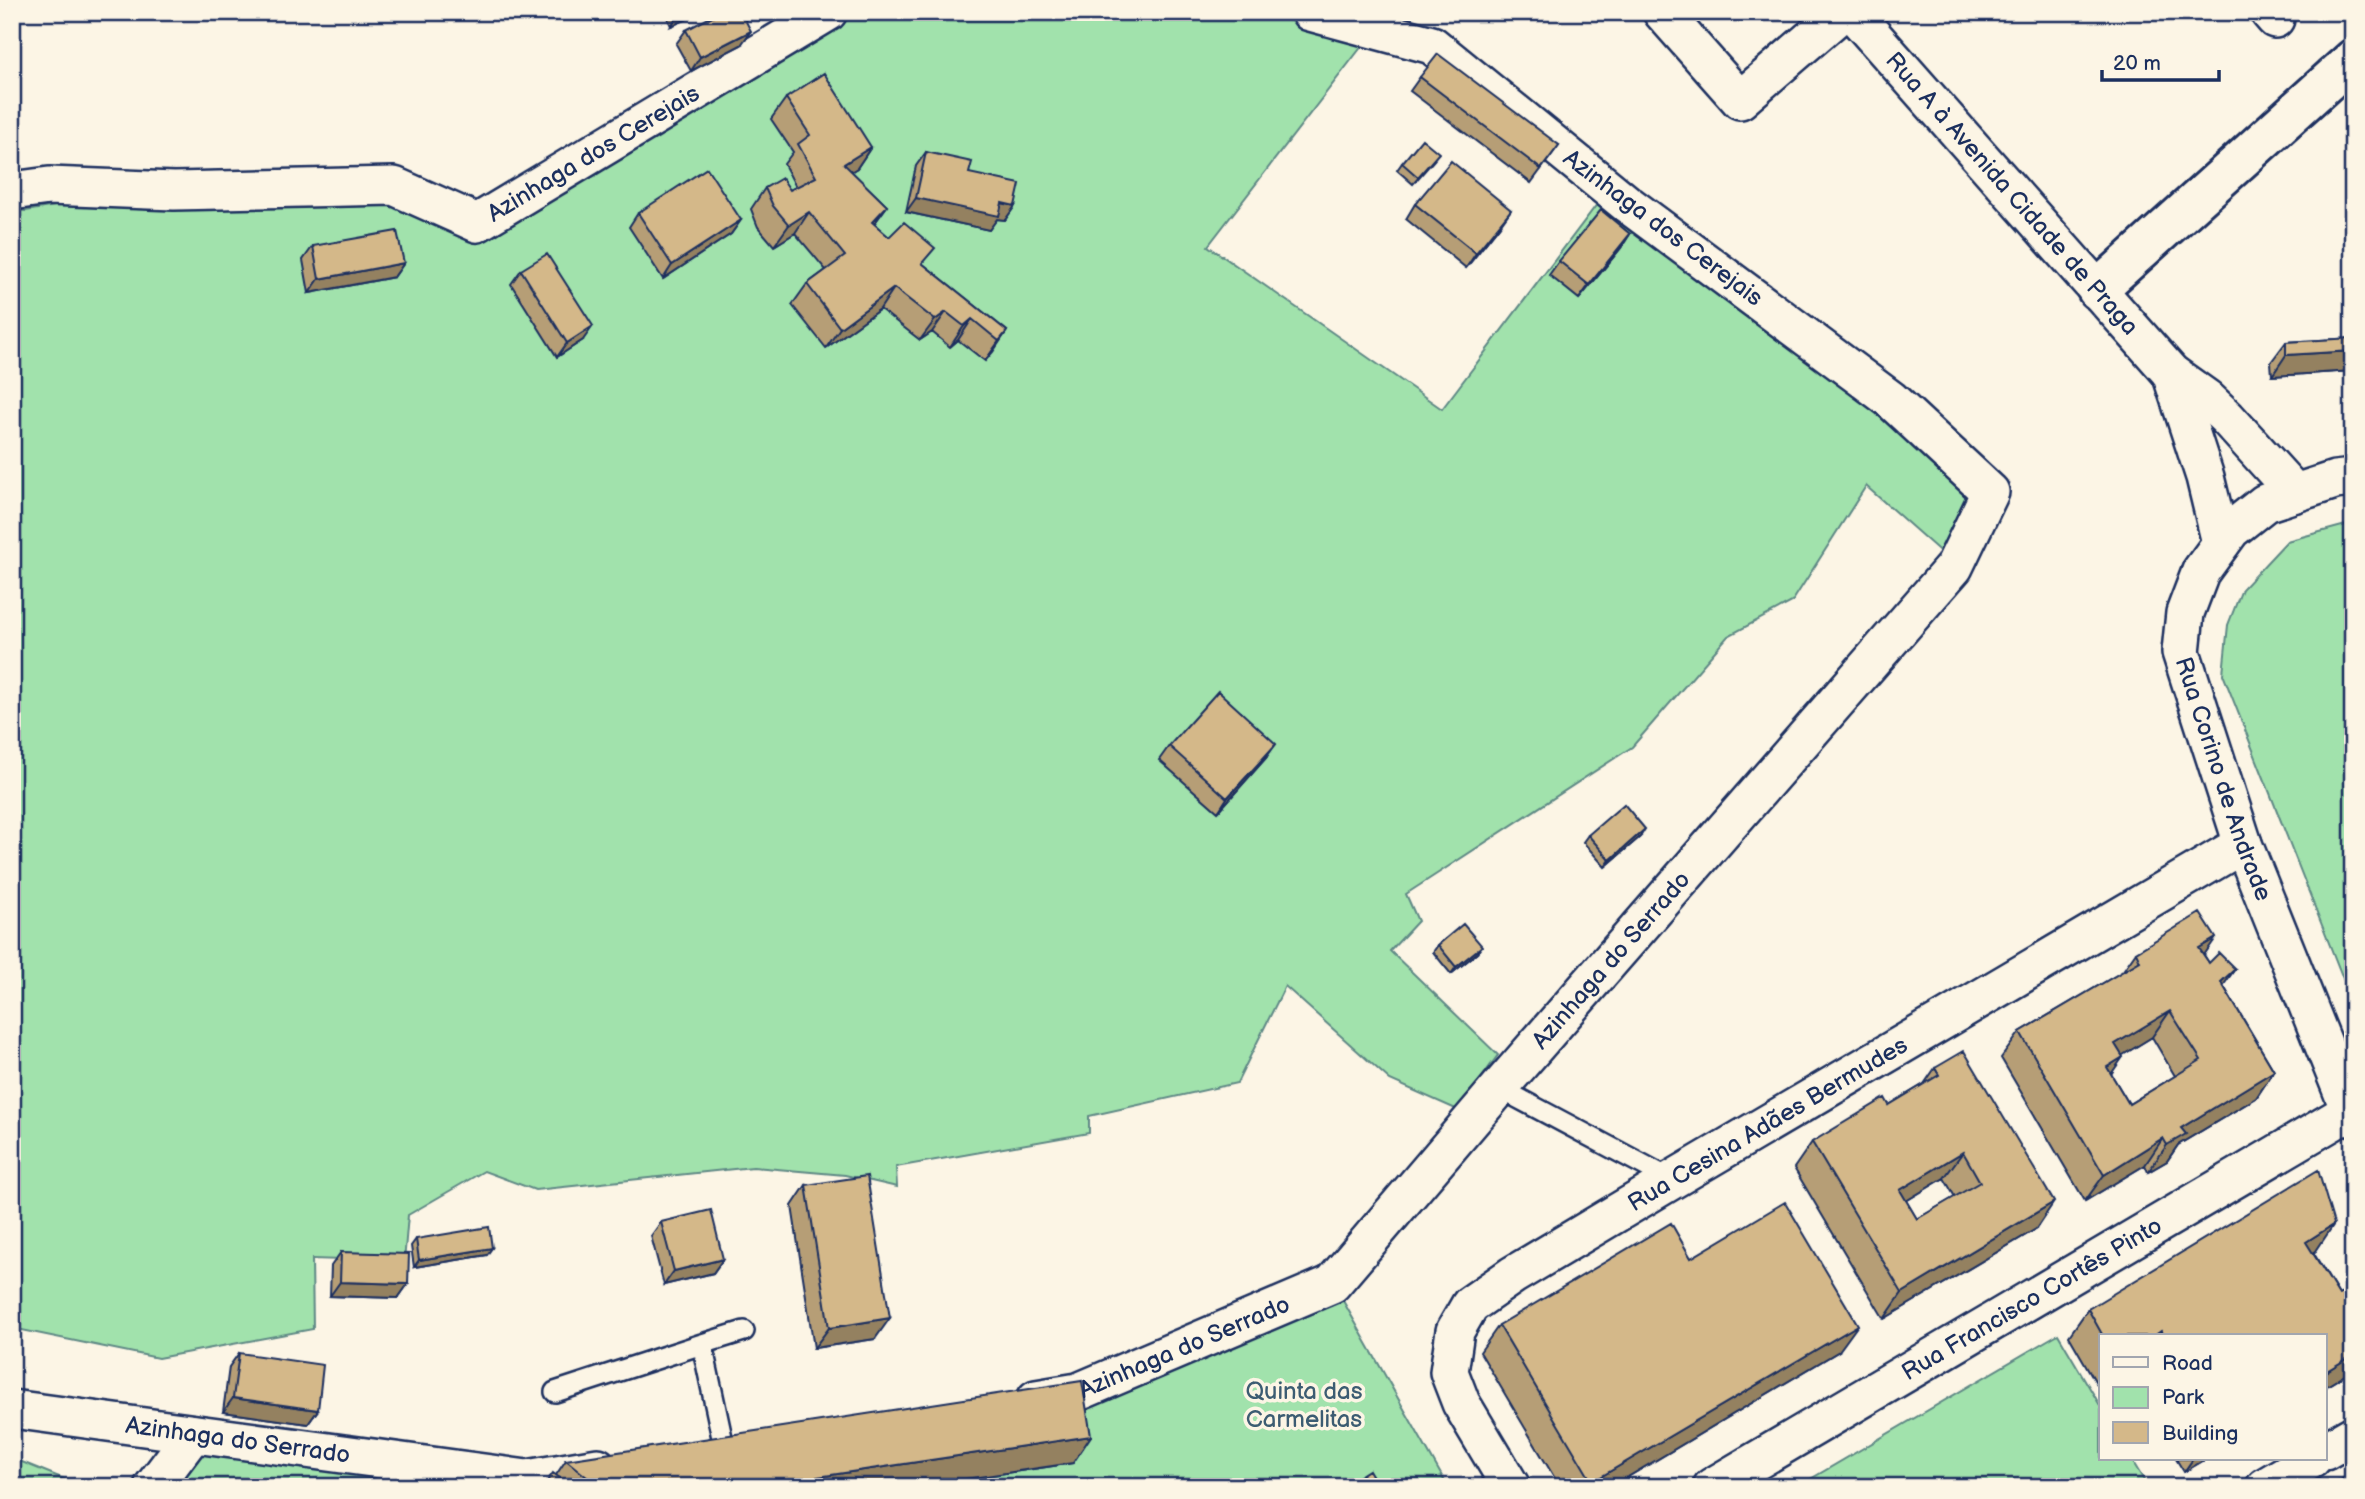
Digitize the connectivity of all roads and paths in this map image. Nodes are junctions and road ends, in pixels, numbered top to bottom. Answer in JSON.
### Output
{"nodes":[{"id":1,"x":828,"y":12,"type":"edge"},
{"id":2,"x":1310,"y":12,"type":"edge"},
{"id":3,"x":1842,"y":12,"type":"edge"},
{"id":4,"x":1852,"y":12,"type":"edge"},
{"id":5,"x":1682,"y":19,"type":"edge"},
{"id":6,"x":2353,"y":59,"type":"edge"},
{"id":7,"x":12,"y":191,"type":"edge"},
{"id":8,"x":2097,"y":290,"type":"junction"},
{"id":9,"x":2171,"y":373,"type":"junction"},
{"id":10,"x":2353,"y":478,"type":"edge"},
{"id":11,"x":1990,"y":492,"type":"joint"},
{"id":12,"x":2295,"y":493,"type":"junction"},
{"id":13,"x":2221,"y":543,"type":"junction"},
{"id":14,"x":2243,"y":844,"type":"junction"},
{"id":15,"x":1499,"y":1088,"type":"junction"},
{"id":16,"x":2351,"y":1115,"type":"edge"},
{"id":17,"x":1672,"y":1180,"type":"junction"},
{"id":18,"x":744,"y":1331,"type":"dead end"},
{"id":19,"x":702,"y":1344,"type":"junction"},
{"id":20,"x":555,"y":1392,"type":"dead end"},
{"id":21,"x":997,"y":1405,"type":"edge"},
{"id":22,"x":12,"y":1409,"type":"edge"},
{"id":23,"x":193,"y":1434,"type":"junction"},
{"id":24,"x":2353,"y":1435,"type":"edge"},
{"id":25,"x":738,"y":1444,"type":"joint"},
{"id":26,"x":2326,"y":1450,"type":"edge"},
{"id":27,"x":685,"y":1453,"type":"edge"},
{"id":28,"x":2310,"y":1460,"type":"edge"},
{"id":29,"x":632,"y":1462,"type":"edge"},
{"id":30,"x":528,"y":1484,"type":"edge"},
{"id":31,"x":153,"y":1487,"type":"edge"},
{"id":32,"x":1511,"y":1487,"type":"edge"},
{"id":33,"x":1712,"y":1487,"type":"edge"},
{"id":34,"x":2264,"y":1487,"type":"edge"}],
"edges":[{"from":1,"to":7,"type":"street","name":"Azinhaga dos Cerejais"},
{"from":2,"to":11,"type":"street","name":"Azinhaga dos Cerejais"},
{"from":3,"to":5,"type":"street"},
{"from":4,"to":8,"type":"street","name":"Rua A à Avenida Cidade de Praga"},
{"from":6,"to":8,"type":"main road"},
{"from":8,"to":9,"type":"street","name":"Rua A à Avenida Cidade de Praga"},
{"from":9,"to":12,"type":"street"},
{"from":9,"to":13,"type":"street"},
{"from":10,"to":12,"type":"street","name":"Rua Corino de Andrade"},
{"from":11,"to":15,"type":"street","name":"Azinhaga do Serrado"},
{"from":12,"to":13,"type":"street","name":"Rua Corino de Andrade"},
{"from":13,"to":14,"type":"street","name":"Rua Corino de Andrade"},
{"from":14,"to":16,"type":"street","name":"Rua Corino de Andrade"},
{"from":14,"to":17,"type":"street","name":"Rua Cesina Adães Bermudes"},
{"from":15,"to":17,"type":"lane"},
{"from":15,"to":21,"type":"street","name":"Azinhaga do Serrado"},
{"from":16,"to":33,"type":"street","name":"Rua Francisco Cortês Pinto"},
{"from":17,"to":32,"type":"street","name":"Rua Cesina Adães Bermudes"},
{"from":18,"to":19,"type":"lane"},
{"from":19,"to":20,"type":"lane"},
{"from":19,"to":25,"type":"lane"},
{"from":22,"to":23,"type":"street","name":"Azinhaga do Serrado"},
{"from":23,"to":30,"type":"street","name":"Azinhaga do Serrado"},
{"from":23,"to":31,"type":"street"},
{"from":24,"to":26,"type":"street"},
{"from":25,"to":27,"type":"street"},
{"from":28,"to":34,"type":"street"},
{"from":29,"to":30,"type":"street","name":"Azinhaga do Serrado"}]}
